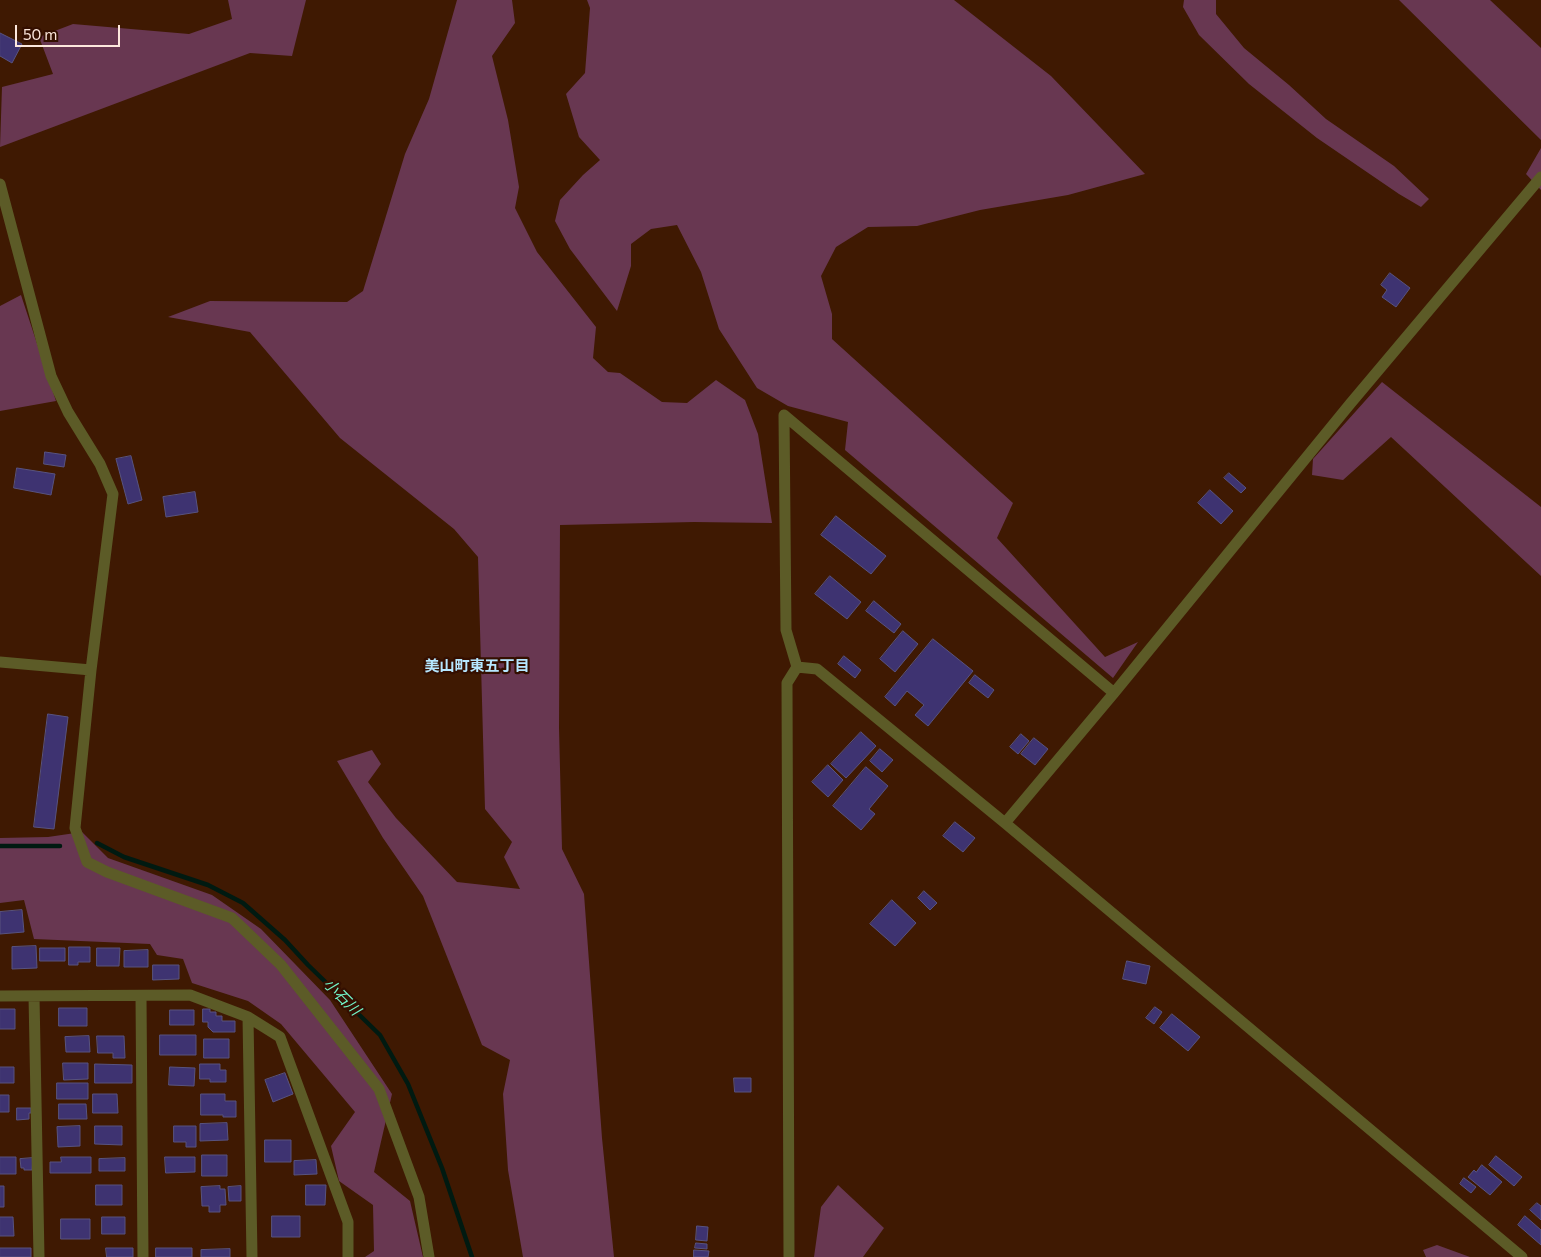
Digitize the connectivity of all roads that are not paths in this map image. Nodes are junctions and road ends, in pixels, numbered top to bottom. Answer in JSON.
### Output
{"nodes":[{"id":1,"x":1541,"y":177,"type":"edge"},
{"id":2,"x":0,"y":184,"type":"edge"},
{"id":3,"x":0,"y":662,"type":"edge"},
{"id":4,"x":797,"y":667,"type":"junction"},
{"id":5,"x":90,"y":670,"type":"junction"},
{"id":6,"x":1114,"y":693,"type":"junction"},
{"id":7,"x":1005,"y":823,"type":"junction"},
{"id":8,"x":0,"y":996,"type":"edge"},
{"id":9,"x":34,"y":996,"type":"junction"},
{"id":10,"x":141,"y":996,"type":"junction"},
{"id":11,"x":248,"y":1017,"type":"junction"},
{"id":12,"x":39,"y":1257,"type":"edge"},
{"id":13,"x":143,"y":1257,"type":"edge"},
{"id":14,"x":252,"y":1257,"type":"edge"},
{"id":15,"x":348,"y":1257,"type":"edge"},
{"id":16,"x":429,"y":1257,"type":"edge"},
{"id":17,"x":789,"y":1257,"type":"edge"},
{"id":18,"x":1522,"y":1257,"type":"edge"}],
"edges":[{"from":1,"to":6,"type":"street"},
{"from":2,"to":5,"type":"street"},
{"from":3,"to":5,"type":"street"},
{"from":4,"to":6,"type":"street"},
{"from":4,"to":7,"type":"street"},
{"from":4,"to":17,"type":"street"},
{"from":5,"to":16,"type":"street"},
{"from":6,"to":7,"type":"street"},
{"from":7,"to":18,"type":"street"},
{"from":8,"to":9,"type":"street"},
{"from":9,"to":10,"type":"street"},
{"from":9,"to":12,"type":"street"},
{"from":10,"to":11,"type":"street"},
{"from":10,"to":13,"type":"street"},
{"from":11,"to":14,"type":"street"},
{"from":11,"to":15,"type":"street"}]}
